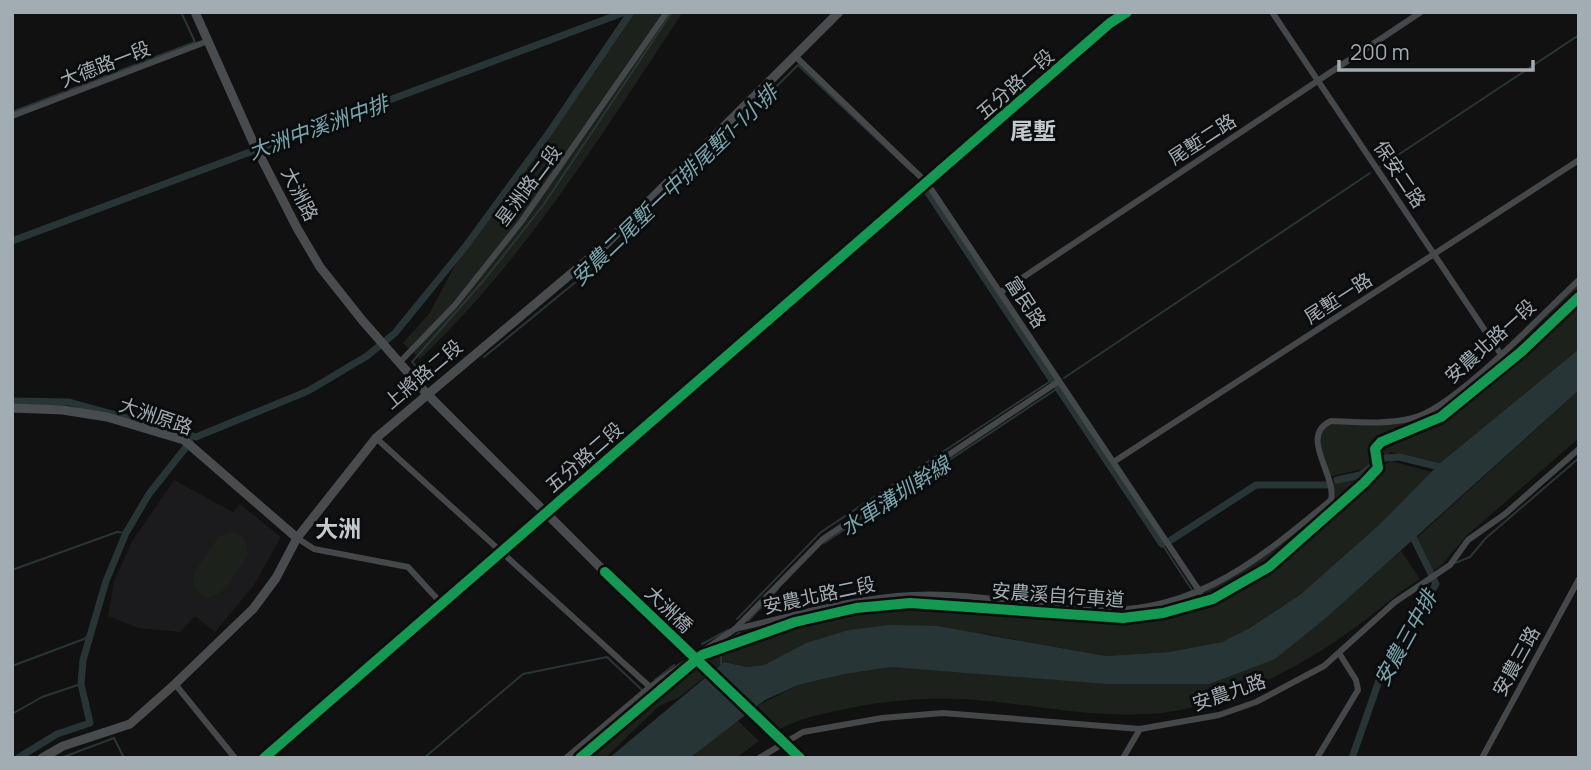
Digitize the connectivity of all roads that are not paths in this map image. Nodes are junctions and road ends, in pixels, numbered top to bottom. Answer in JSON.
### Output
{"nodes":[{"id":1,"x":195,"y":12,"type":"edge"},
{"id":2,"x":667,"y":12,"type":"edge"},
{"id":3,"x":839,"y":12,"type":"edge"},
{"id":4,"x":1127,"y":12,"type":"edge"},
{"id":5,"x":1272,"y":12,"type":"edge"},
{"id":6,"x":1422,"y":12,"type":"edge"},
{"id":7,"x":208,"y":41,"type":"junction"},
{"id":8,"x":795,"y":56,"type":"junction"},
{"id":9,"x":1318,"y":81,"type":"junction"},
{"id":10,"x":12,"y":116,"type":"edge"},
{"id":11,"x":1579,"y":159,"type":"edge"},
{"id":12,"x":927,"y":183,"type":"junction"},
{"id":13,"x":1435,"y":254,"type":"junction"},
{"id":14,"x":1579,"y":280,"type":"edge"},
{"id":15,"x":1001,"y":292,"type":"junction"},
{"id":16,"x":1500,"y":353,"type":"junction"},
{"id":17,"x":399,"y":363,"type":"junction"},
{"id":18,"x":1059,"y":382,"type":"junction"},
{"id":19,"x":426,"y":393,"type":"junction"},
{"id":20,"x":12,"y":408,"type":"edge"},
{"id":21,"x":376,"y":438,"type":"junction"},
{"id":22,"x":1578,"y":450,"type":"edge"},
{"id":23,"x":1115,"y":461,"type":"junction"},
{"id":24,"x":547,"y":513,"type":"junction"},
{"id":25,"x":297,"y":538,"type":"junction"},
{"id":26,"x":499,"y":553,"type":"junction"},
{"id":27,"x":1579,"y":579,"type":"edge"},
{"id":28,"x":1200,"y":592,"type":"junction"},
{"id":29,"x":441,"y":603,"type":"junction"},
{"id":30,"x":735,"y":629,"type":"junction"},
{"id":31,"x":1339,"y":653,"type":"junction"},
{"id":32,"x":175,"y":684,"type":"junction"},
{"id":33,"x":650,"y":687,"type":"junction"},
{"id":34,"x":1140,"y":729,"type":"junction"},
{"id":35,"x":42,"y":758,"type":"edge"},
{"id":36,"x":235,"y":758,"type":"edge"},
{"id":37,"x":264,"y":758,"type":"edge"},
{"id":38,"x":566,"y":758,"type":"edge"},
{"id":39,"x":759,"y":758,"type":"edge"},
{"id":40,"x":800,"y":758,"type":"edge"},
{"id":41,"x":1123,"y":758,"type":"edge"},
{"id":42,"x":1317,"y":758,"type":"edge"},
{"id":43,"x":1482,"y":758,"type":"edge"}],
"edges":[{"from":1,"to":7,"type":"street","name":"大洲路"},
{"from":2,"to":17,"type":"street","name":"星洲路二段"},
{"from":3,"to":8,"type":"street","name":"上將路二段"},
{"from":4,"to":12,"type":"street","name":"五分路一段"},
{"from":5,"to":9,"type":"street","name":"保安二路"},
{"from":6,"to":9,"type":"street","name":"尾塹二路"},
{"from":7,"to":10,"type":"street","name":"大德路一段"},
{"from":7,"to":17,"type":"street","name":"大洲路"},
{"from":8,"to":12,"type":"street","name":"富民路"},
{"from":8,"to":19,"type":"street","name":"上將路二段"},
{"from":9,"to":13,"type":"street","name":"保安二路"},
{"from":9,"to":15,"type":"street","name":"尾塹二路"},
{"from":11,"to":13,"type":"street","name":"尾塹一路"},
{"from":12,"to":15,"type":"street","name":"富民路"},
{"from":12,"to":24,"type":"street","name":"五分路二段"},
{"from":13,"to":16,"type":"street","name":"保安二路"},
{"from":13,"to":23,"type":"street","name":"尾塹一路"},
{"from":14,"to":16,"type":"street","name":"安農北路一段"},
{"from":15,"to":18,"type":"street","name":"富民路"},
{"from":16,"to":28,"type":"street","name":"安農北路一段"},
{"from":17,"to":19,"type":"street"},
{"from":18,"to":23,"type":"street","name":"富民路"},
{"from":18,"to":30,"type":"street"},
{"from":19,"to":21,"type":"street","name":"上將路二段"},
{"from":19,"to":24,"type":"street"},
{"from":20,"to":25,"type":"street","name":"大洲原路"},
{"from":21,"to":25,"type":"street","name":"上將路二段"},
{"from":21,"to":26,"type":"street"},
{"from":22,"to":31,"type":"street","name":"安農九路"},
{"from":23,"to":28,"type":"street","name":"富民路"},
{"from":24,"to":26,"type":"street","name":"五分路二段"},
{"from":24,"to":40,"type":"street","name":"大洲橋"},
{"from":25,"to":29,"type":"street"},
{"from":25,"to":32,"type":"street","name":"上將路二段"},
{"from":26,"to":29,"type":"street","name":"五分路二段"},
{"from":26,"to":33,"type":"street"},
{"from":27,"to":43,"type":"street","name":"安農三路"},
{"from":28,"to":30,"type":"street","name":"安農北路二段"},
{"from":29,"to":37,"type":"street","name":"五分路二段"},
{"from":30,"to":33,"type":"street"},
{"from":31,"to":34,"type":"street","name":"安農九路"},
{"from":31,"to":42,"type":"street"},
{"from":32,"to":35,"type":"street","name":"上將路二段"},
{"from":32,"to":36,"type":"street"},
{"from":33,"to":38,"type":"street"},
{"from":34,"to":39,"type":"street","name":"安農九路"},
{"from":34,"to":41,"type":"street"}]}
